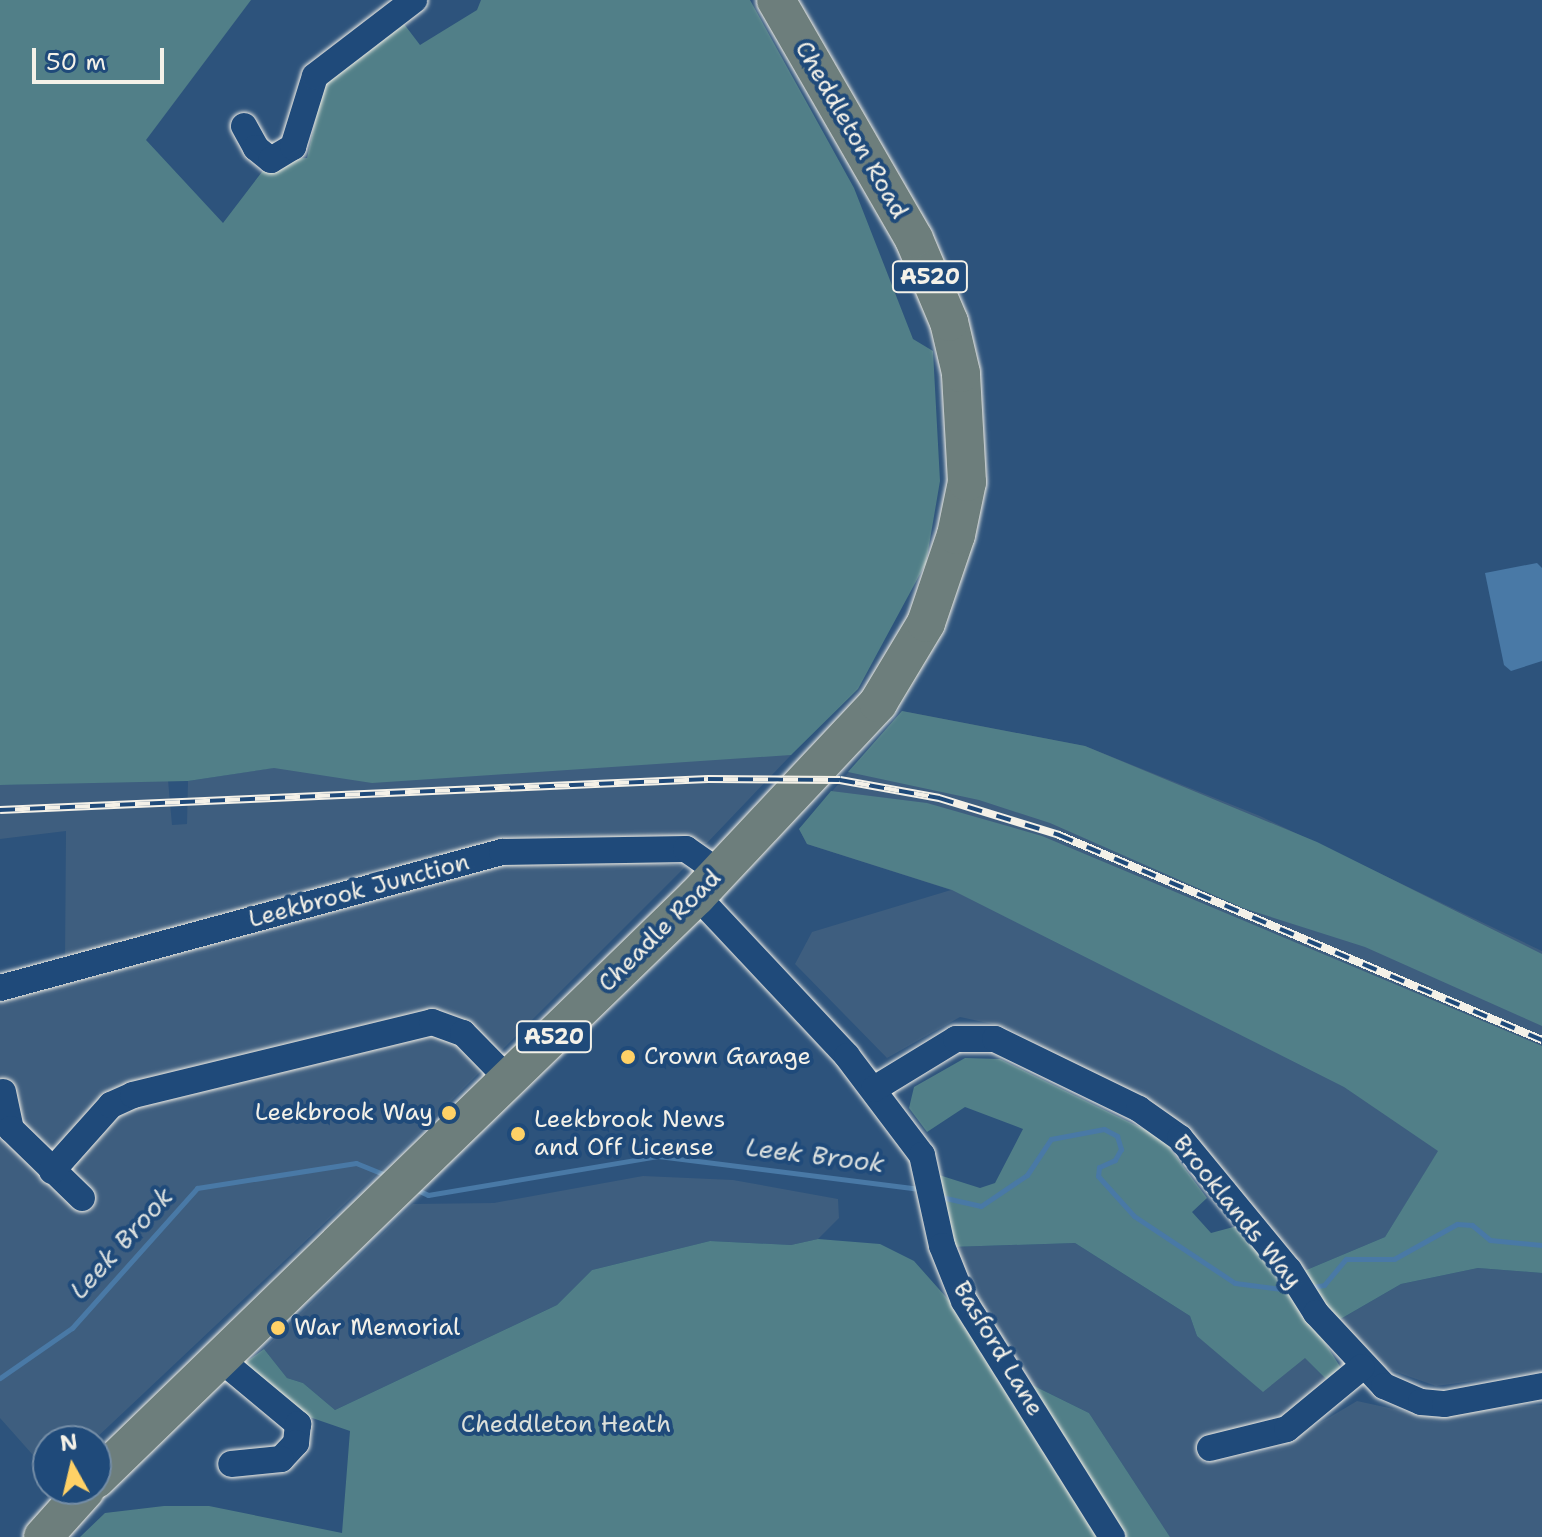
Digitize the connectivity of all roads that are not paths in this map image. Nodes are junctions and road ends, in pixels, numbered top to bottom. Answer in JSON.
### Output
{"nodes":[{"id":1,"x":414,"y":0,"type":"edge"},
{"id":2,"x":776,"y":0,"type":"edge"},
{"id":3,"x":244,"y":126,"type":"dead end"},
{"id":4,"x":941,"y":586,"type":"joint"},
{"id":5,"x":708,"y":884,"type":"junction"},
{"id":6,"x":0,"y":988,"type":"edge"},
{"id":7,"x":509,"y":1080,"type":"junction"},
{"id":8,"x":874,"y":1089,"type":"junction"},
{"id":9,"x":3,"y":1092,"type":"dead end"},
{"id":10,"x":52,"y":1171,"type":"junction"},
{"id":11,"x":82,"y":1198,"type":"dead end"},
{"id":12,"x":220,"y":1359,"type":"junction"},
{"id":13,"x":1362,"y":1367,"type":"junction"},
{"id":14,"x":1542,"y":1386,"type":"edge"},
{"id":15,"x":1210,"y":1448,"type":"dead end"},
{"id":16,"x":112,"y":1464,"type":"edge"},
{"id":17,"x":231,"y":1464,"type":"dead end"},
{"id":18,"x":72,"y":1505,"type":"edge"},
{"id":19,"x":43,"y":1537,"type":"edge"},
{"id":20,"x":1112,"y":1537,"type":"edge"}],
"edges":[{"from":1,"to":3,"type":"street"},
{"from":2,"to":4,"type":"highway","name":"Cheddleton Road","number":"A520"},
{"from":4,"to":5,"type":"highway","name":"Cheadle Road","number":"A520"},
{"from":5,"to":6,"type":"street","name":"Leekbrook Junction"},
{"from":5,"to":7,"type":"highway","name":"Cheadle Road","number":"A520"},
{"from":5,"to":8,"type":"street","name":"Basford Lane"},
{"from":7,"to":10,"type":"street"},
{"from":7,"to":12,"type":"highway","name":"Cheadle Road","number":"A520"},
{"from":8,"to":13,"type":"street","name":"Brooklands Way"},
{"from":8,"to":20,"type":"street","name":"Basford Lane"},
{"from":9,"to":10,"type":"street"},
{"from":10,"to":11,"type":"street"},
{"from":12,"to":16,"type":"highway","name":"Cheadle Road","number":"A520"},
{"from":12,"to":17,"type":"street"},
{"from":13,"to":14,"type":"street","name":"Brooklands Way"},
{"from":13,"to":15,"type":"street"},
{"from":18,"to":19,"type":"highway"}]}
